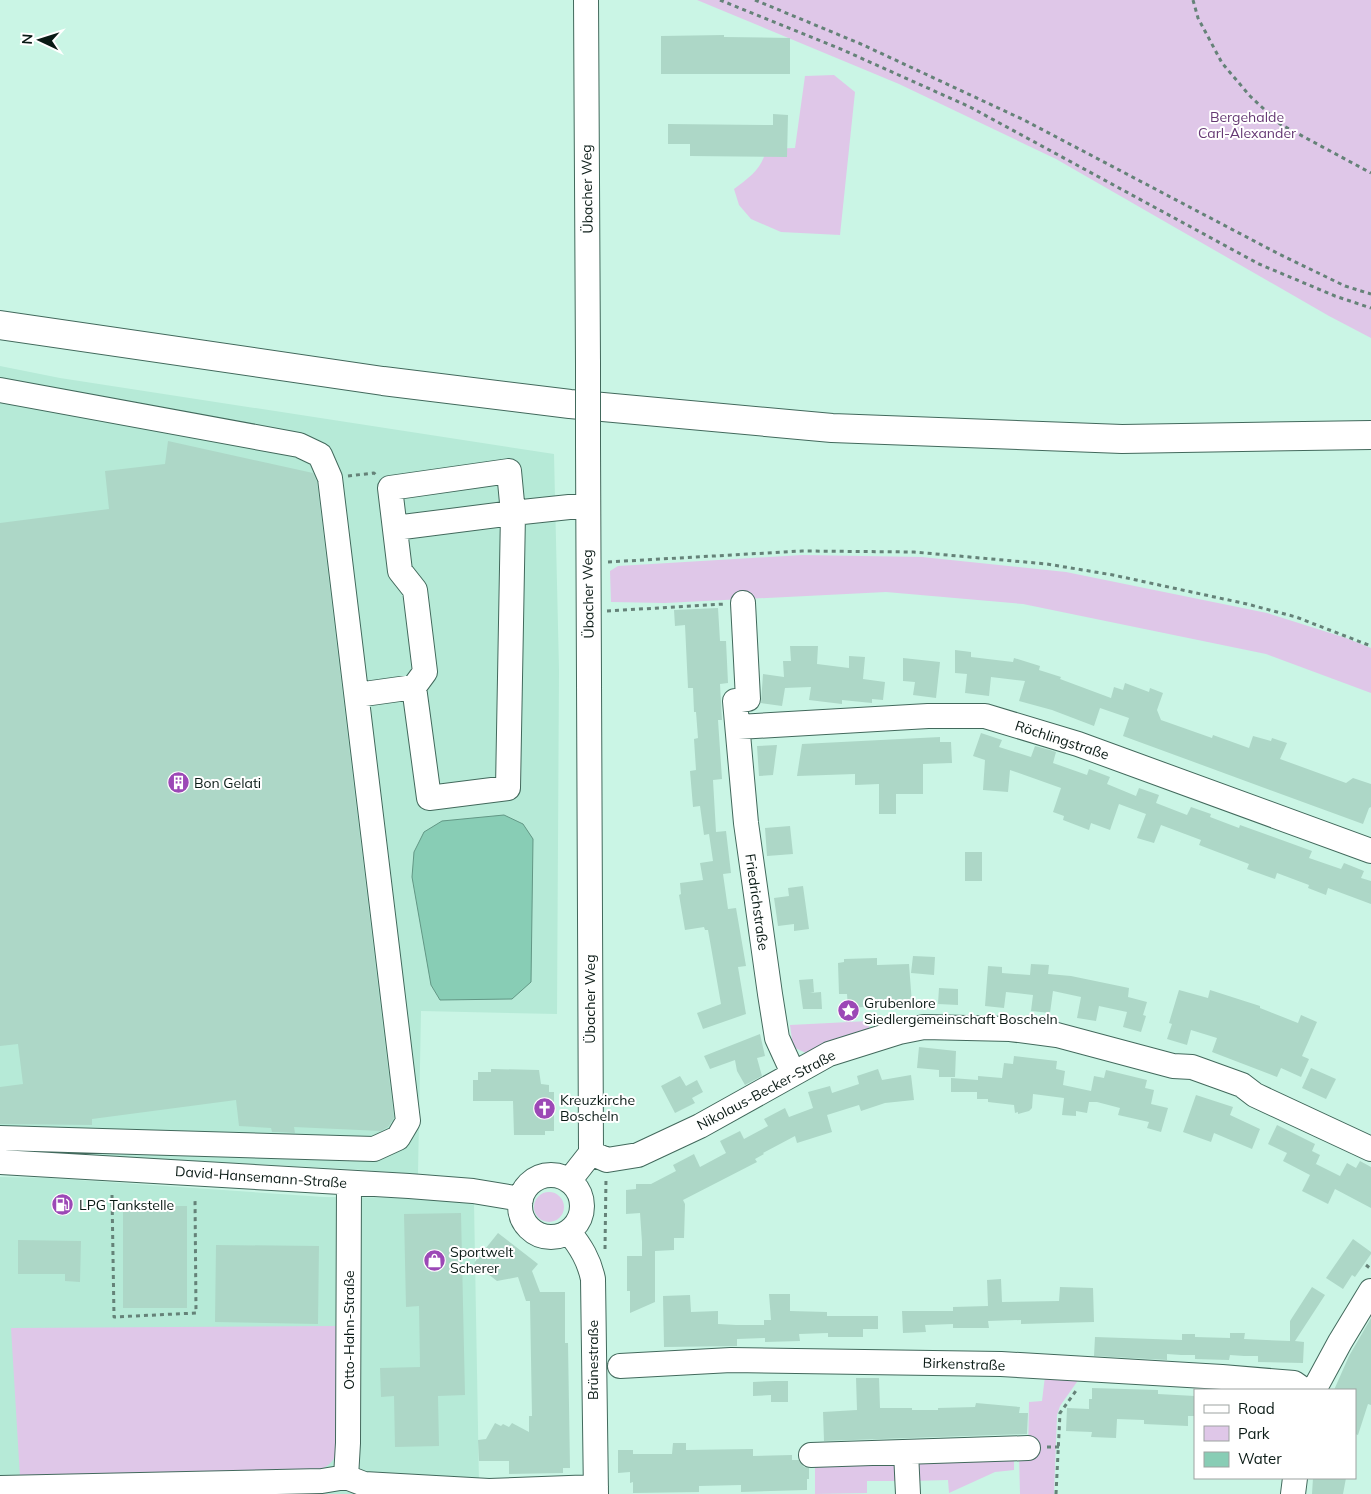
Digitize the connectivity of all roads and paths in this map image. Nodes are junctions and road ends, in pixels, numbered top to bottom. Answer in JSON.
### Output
{"nodes":[{"id":1,"x":586,"y":0,"type":"edge"},
{"id":2,"x":720,"y":0,"type":"edge"},
{"id":3,"x":755,"y":0,"type":"edge"},
{"id":4,"x":1193,"y":0,"type":"edge"},
{"id":5,"x":1371,"y":173,"type":"edge"},
{"id":6,"x":1371,"y":294,"type":"edge"},
{"id":7,"x":1371,"y":308,"type":"edge"},
{"id":8,"x":0,"y":325,"type":"edge"},
{"id":9,"x":0,"y":390,"type":"edge"},
{"id":10,"x":1371,"y":435,"type":"edge"},
{"id":11,"x":330,"y":478,"type":"junction"},
{"id":12,"x":390,"y":488,"type":"junction"},
{"id":13,"x":588,"y":505,"type":"junction"},
{"id":14,"x":513,"y":513,"type":"junction"},
{"id":15,"x":395,"y":528,"type":"junction"},
{"id":16,"x":588,"y":563,"type":"junction"},
{"id":17,"x":743,"y":603,"type":"joint"},
{"id":18,"x":604,"y":611,"type":"dead end"},
{"id":19,"x":1371,"y":646,"type":"edge"},
{"id":20,"x":414,"y":687,"type":"junction"},
{"id":21,"x":356,"y":696,"type":"junction"},
{"id":22,"x":738,"y":727,"type":"junction"},
{"id":23,"x":1371,"y":850,"type":"edge"},
{"id":24,"x":793,"y":1073,"type":"junction"},
{"id":25,"x":0,"y":1138,"type":"edge"},
{"id":26,"x":1371,"y":1149,"type":"edge"},
{"id":27,"x":591,"y":1153,"type":"junction"},
{"id":28,"x":0,"y":1162,"type":"edge"},
{"id":29,"x":569,"y":1181,"type":"junction"},
{"id":30,"x":349,"y":1183,"type":"junction"},
{"id":31,"x":112,"y":1195,"type":"dead end"},
{"id":32,"x":195,"y":1198,"type":"dead end"},
{"id":33,"x":520,"y":1199,"type":"junction"},
{"id":34,"x":570,"y":1232,"type":"junction"},
{"id":35,"x":1366,"y":1265,"type":"dead end"},
{"id":36,"x":1371,"y":1269,"type":"edge"},
{"id":37,"x":1371,"y":1291,"type":"edge"},
{"id":38,"x":620,"y":1366,"type":"dead end"},
{"id":39,"x":1082,"y":1369,"type":"junction"},
{"id":40,"x":1303,"y":1389,"type":"edge"},
{"id":41,"x":1315,"y":1389,"type":"edge"},
{"id":42,"x":1028,"y":1448,"type":"dead end"},
{"id":43,"x":906,"y":1452,"type":"junction"},
{"id":44,"x":811,"y":1455,"type":"dead end"},
{"id":45,"x":346,"y":1478,"type":"junction"},
{"id":46,"x":1295,"y":1479,"type":"edge"},
{"id":47,"x":0,"y":1488,"type":"edge"},
{"id":48,"x":136,"y":1490,"type":"edge"},
{"id":49,"x":596,"y":1490,"type":"edge"},
{"id":50,"x":908,"y":1494,"type":"edge"},
{"id":51,"x":1056,"y":1494,"type":"edge"},
{"id":52,"x":1293,"y":1494,"type":"edge"}],
"edges":[{"from":1,"to":13,"type":"street","name":"Übacher Weg","bridge":true},
{"from":2,"to":7,"type":"path"},
{"from":3,"to":6,"type":"path"},
{"from":4,"to":5,"type":"path"},
{"from":8,"to":10,"type":"main road"},
{"from":9,"to":11,"type":"street"},
{"from":11,"to":12,"type":"path"},
{"from":11,"to":21,"type":"street"},
{"from":12,"to":14,"type":"street"},
{"from":12,"to":15,"type":"street"},
{"from":13,"to":14,"type":"street"},
{"from":13,"to":16,"type":"street","name":"Übacher Weg"},
{"from":14,"to":15,"type":"street"},
{"from":14,"to":20,"type":"street"},
{"from":15,"to":20,"type":"street"},
{"from":16,"to":19,"type":"path"},
{"from":16,"to":27,"type":"street","name":"Übacher Weg"},
{"from":17,"to":18,"type":"path"},
{"from":17,"to":22,"type":"street","name":"Friedrichstraße"},
{"from":20,"to":21,"type":"street"},
{"from":21,"to":25,"type":"street"},
{"from":22,"to":23,"type":"street","name":"Röchlingstraße"},
{"from":22,"to":24,"type":"street","name":"Friedrichstraße"},
{"from":24,"to":26,"type":"street","name":"Nikolaus-Becker-Straße"},
{"from":24,"to":27,"type":"street","name":"Nikolaus-Becker-Straße"},
{"from":27,"to":29,"type":"street"},
{"from":28,"to":30,"type":"street","name":"David-Hansemann-Straße"},
{"from":29,"to":33,"type":"street"},
{"from":29,"to":34,"type":"street"},
{"from":30,"to":33,"type":"street","name":"David-Hansemann-Straße"},
{"from":30,"to":45,"type":"street","name":"Otto-Hahn-Straße"},
{"from":31,"to":32,"type":"path"},
{"from":33,"to":34,"type":"street"},
{"from":34,"to":49,"type":"street","name":"Brünestraße"},
{"from":35,"to":36,"type":"path"},
{"from":37,"to":41,"type":"street"},
{"from":38,"to":39,"type":"street","name":"Birkenstraße"},
{"from":39,"to":40,"type":"street","name":"Birkenstraße"},
{"from":39,"to":51,"type":"path"},
{"from":42,"to":43,"type":"street"},
{"from":43,"to":44,"type":"street"},
{"from":43,"to":50,"type":"street"},
{"from":45,"to":48,"type":"street"},
{"from":45,"to":49,"type":"street"},
{"from":46,"to":52,"type":"street"},
{"from":47,"to":48,"type":"street"}]}
